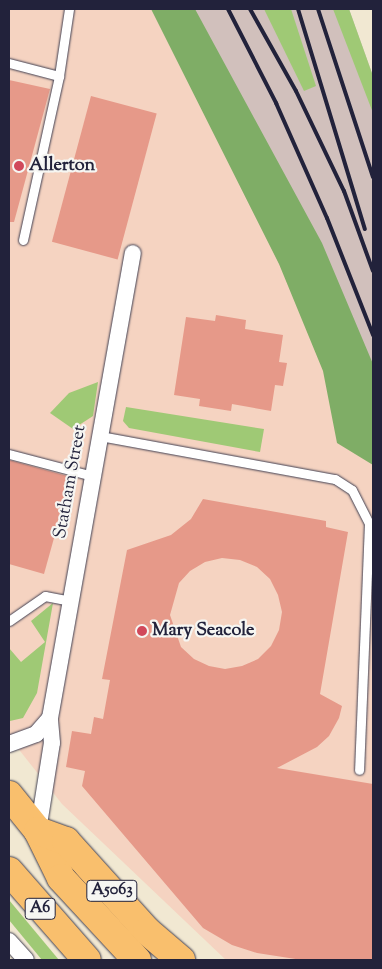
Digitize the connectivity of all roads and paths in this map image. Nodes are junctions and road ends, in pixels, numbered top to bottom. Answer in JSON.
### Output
{"nodes":[{"id":1,"x":69,"y":9,"type":"edge"},
{"id":2,"x":9,"y":63,"type":"edge"},
{"id":3,"x":59,"y":76,"type":"junction"},
{"id":4,"x":23,"y":240,"type":"dead end"},
{"id":5,"x":134,"y":253,"type":"dead end"},
{"id":6,"x":100,"y":436,"type":"junction"},
{"id":7,"x":9,"y":454,"type":"edge"},
{"id":8,"x":93,"y":476,"type":"junction"},
{"id":9,"x":70,"y":601,"type":"junction"},
{"id":10,"x":9,"y":621,"type":"edge"},
{"id":11,"x":50,"y":718,"type":"junction"},
{"id":12,"x":9,"y":744,"type":"edge"},
{"id":13,"x":358,"y":770,"type":"dead end"},
{"id":14,"x":9,"y":795,"type":"edge"},
{"id":15,"x":38,"y":831,"type":"junction"},
{"id":16,"x":9,"y":870,"type":"edge"},
{"id":17,"x":9,"y":941,"type":"edge"},
{"id":18,"x":26,"y":960,"type":"edge"},
{"id":19,"x":87,"y":960,"type":"edge"},
{"id":20,"x":137,"y":960,"type":"edge"},
{"id":21,"x":181,"y":960,"type":"edge"}],
"edges":[{"from":1,"to":3,"type":"lane"},
{"from":2,"to":3,"type":"lane"},
{"from":3,"to":4,"type":"lane"},
{"from":5,"to":6,"type":"street","name":"Statham Street"},
{"from":6,"to":8,"type":"street","name":"Statham Street"},
{"from":6,"to":13,"type":"lane"},
{"from":7,"to":8,"type":"lane"},
{"from":8,"to":9,"type":"street","name":"Statham Street"},
{"from":9,"to":10,"type":"lane"},
{"from":9,"to":11,"type":"street","name":"Statham Street"},
{"from":11,"to":12,"type":"street"},
{"from":11,"to":15,"type":"street","name":"Statham Street"},
{"from":14,"to":15,"type":"highway","number":"A6"},
{"from":15,"to":20,"type":"highway","number":"A6"},
{"from":15,"to":21,"type":"highway","number":"A5063"},
{"from":16,"to":19,"type":"highway","number":"A6"},
{"from":17,"to":18,"type":"street"}]}
